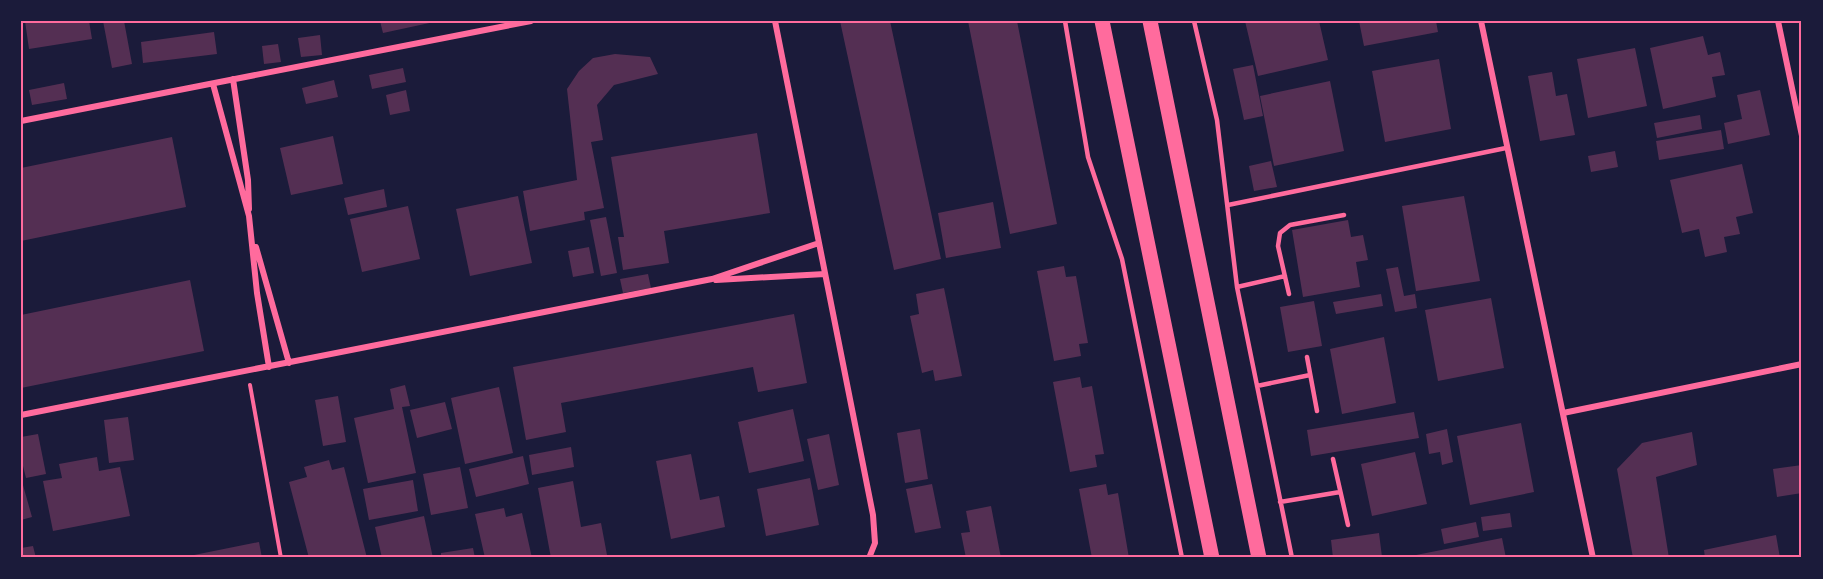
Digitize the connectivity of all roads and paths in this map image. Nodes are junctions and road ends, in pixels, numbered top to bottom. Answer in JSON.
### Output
{"nodes":[{"id":1,"x":531,"y":21,"type":"edge"},
{"id":2,"x":775,"y":21,"type":"edge"},
{"id":3,"x":1065,"y":21,"type":"edge"},
{"id":4,"x":1102,"y":21,"type":"edge"},
{"id":5,"x":1150,"y":21,"type":"edge"},
{"id":6,"x":1194,"y":21,"type":"edge"},
{"id":7,"x":1481,"y":21,"type":"edge"},
{"id":8,"x":1778,"y":21,"type":"edge"},
{"id":9,"x":233,"y":79,"type":"junction"},
{"id":10,"x":213,"y":84,"type":"junction"},
{"id":11,"x":1798,"y":100,"type":"edge"},
{"id":12,"x":21,"y":121,"type":"edge"},
{"id":13,"x":1802,"y":136,"type":"edge"},
{"id":14,"x":1506,"y":148,"type":"junction"},
{"id":15,"x":1228,"y":205,"type":"junction"},
{"id":16,"x":1344,"y":215,"type":"dead end"},
{"id":17,"x":249,"y":216,"type":"junction"},
{"id":18,"x":253,"y":241,"type":"junction"},
{"id":19,"x":819,"y":243,"type":"junction"},
{"id":20,"x":825,"y":274,"type":"junction"},
{"id":21,"x":1285,"y":276,"type":"junction"},
{"id":22,"x":712,"y":279,"type":"junction"},
{"id":23,"x":1237,"y":287,"type":"junction"},
{"id":24,"x":1289,"y":294,"type":"dead end"},
{"id":25,"x":1307,"y":357,"type":"dead end"},
{"id":26,"x":289,"y":363,"type":"junction"},
{"id":27,"x":1802,"y":364,"type":"edge"},
{"id":28,"x":269,"y":367,"type":"junction"},
{"id":29,"x":248,"y":371,"type":"junction"},
{"id":30,"x":1310,"y":375,"type":"junction"},
{"id":31,"x":1257,"y":386,"type":"junction"},
{"id":32,"x":1317,"y":411,"type":"dead end"},
{"id":33,"x":1563,"y":413,"type":"junction"},
{"id":34,"x":21,"y":415,"type":"edge"},
{"id":35,"x":1333,"y":459,"type":"dead end"},
{"id":36,"x":1340,"y":492,"type":"junction"},
{"id":37,"x":1280,"y":502,"type":"junction"},
{"id":38,"x":1348,"y":525,"type":"dead end"},
{"id":39,"x":281,"y":558,"type":"edge"},
{"id":40,"x":869,"y":558,"type":"edge"},
{"id":41,"x":1182,"y":558,"type":"edge"},
{"id":42,"x":1212,"y":558,"type":"edge"},
{"id":43,"x":1259,"y":558,"type":"edge"},
{"id":44,"x":1292,"y":558,"type":"edge"},
{"id":45,"x":1593,"y":558,"type":"edge"}],
"edges":[{"from":1,"to":9,"type":"street"},
{"from":2,"to":19,"type":"street"},
{"from":3,"to":41,"type":"lane"},
{"from":4,"to":42,"type":"main road"},
{"from":5,"to":43,"type":"main road"},
{"from":6,"to":15,"type":"lane"},
{"from":7,"to":14,"type":"street"},
{"from":8,"to":11,"type":"street"},
{"from":9,"to":10,"type":"street"},
{"from":9,"to":17,"type":"street"},
{"from":10,"to":12,"type":"street"},
{"from":10,"to":17,"type":"street"},
{"from":11,"to":13,"type":"street"},
{"from":14,"to":15,"type":"lane"},
{"from":14,"to":33,"type":"street"},
{"from":15,"to":23,"type":"lane"},
{"from":16,"to":21,"type":"lane"},
{"from":17,"to":18,"type":"street"},
{"from":18,"to":26,"type":"street"},
{"from":18,"to":28,"type":"street"},
{"from":19,"to":20,"type":"street"},
{"from":19,"to":22,"type":"street"},
{"from":20,"to":22,"type":"street"},
{"from":20,"to":40,"type":"street"},
{"from":21,"to":23,"type":"lane"},
{"from":21,"to":24,"type":"lane"},
{"from":22,"to":26,"type":"street"},
{"from":23,"to":31,"type":"lane"},
{"from":25,"to":30,"type":"lane"},
{"from":26,"to":28,"type":"street"},
{"from":27,"to":33,"type":"street"},
{"from":28,"to":29,"type":"street"},
{"from":29,"to":34,"type":"street"},
{"from":29,"to":39,"type":"path"},
{"from":30,"to":31,"type":"lane"},
{"from":30,"to":32,"type":"lane"},
{"from":31,"to":37,"type":"lane"},
{"from":33,"to":45,"type":"street"},
{"from":35,"to":36,"type":"lane"},
{"from":36,"to":37,"type":"lane"},
{"from":36,"to":38,"type":"lane"},
{"from":37,"to":44,"type":"lane"}]}
